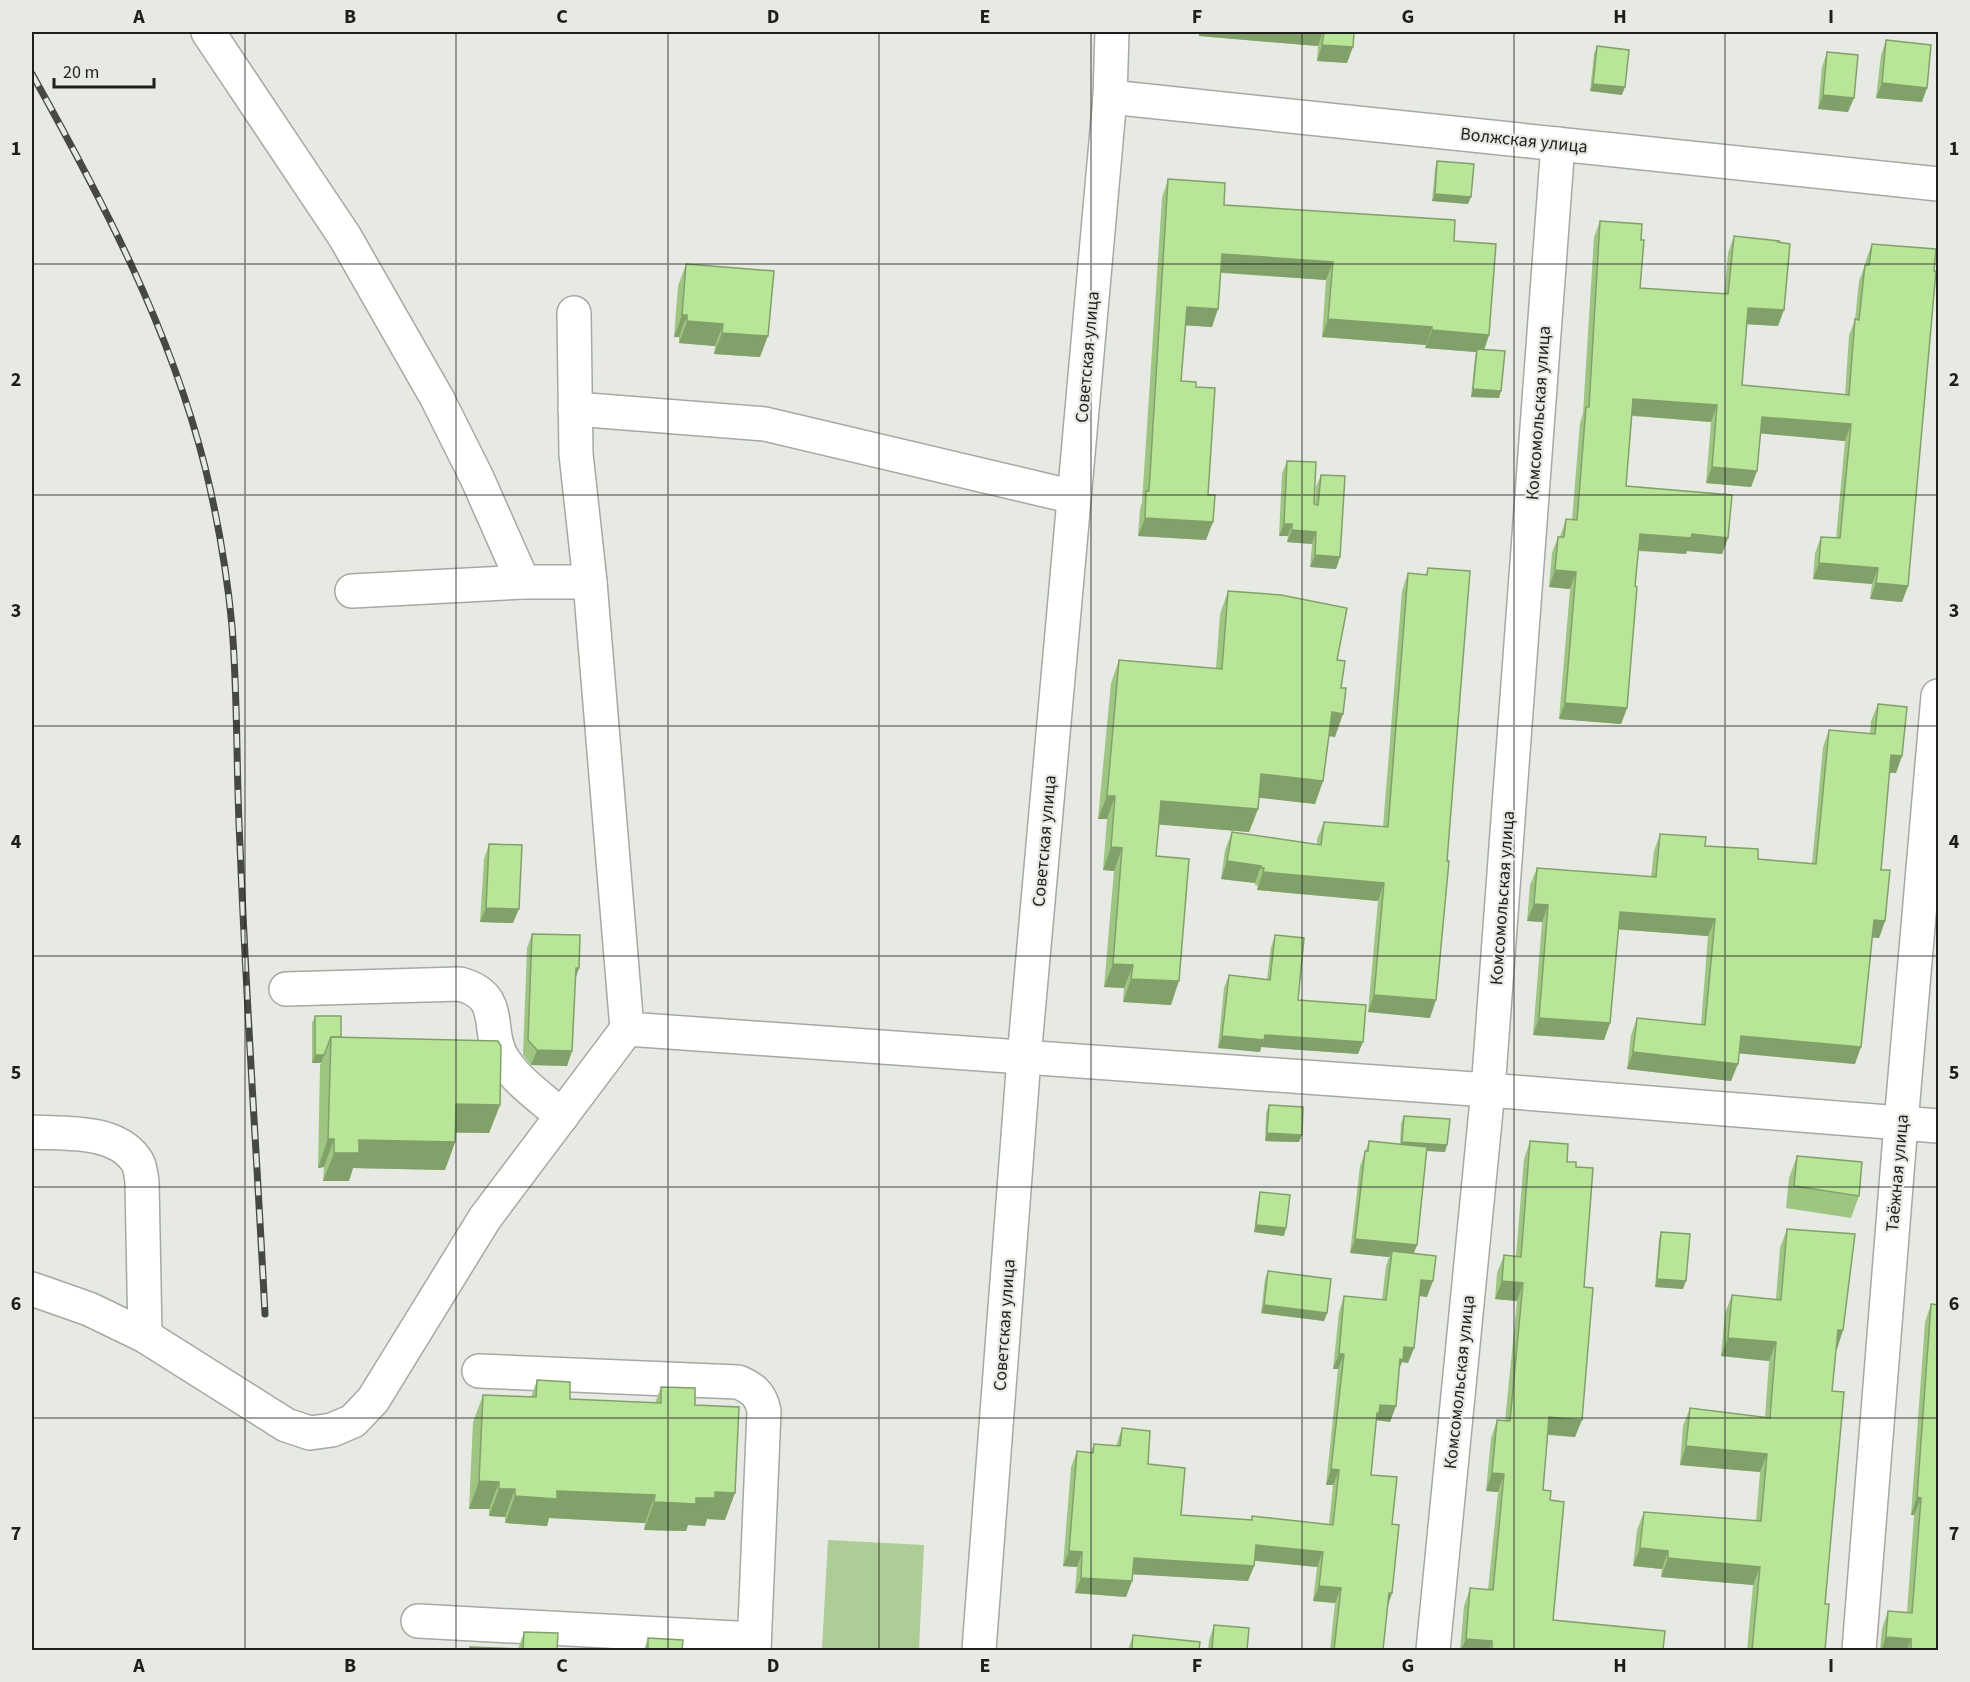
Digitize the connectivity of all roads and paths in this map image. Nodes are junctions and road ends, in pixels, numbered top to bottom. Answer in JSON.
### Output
{"nodes":[{"id":1,"x":208,"y":32,"type":"edge"},
{"id":2,"x":1112,"y":32,"type":"edge"},
{"id":3,"x":1110,"y":97,"type":"junction"},
{"id":4,"x":1558,"y":144,"type":"junction"},
{"id":5,"x":1938,"y":184,"type":"edge"},
{"id":6,"x":573,"y":313,"type":"dead end"},
{"id":7,"x":575,"y":409,"type":"junction"},
{"id":8,"x":1074,"y":497,"type":"junction"},
{"id":9,"x":523,"y":582,"type":"junction"},
{"id":10,"x":590,"y":582,"type":"junction"},
{"id":11,"x":352,"y":591,"type":"dead end"},
{"id":12,"x":1938,"y":696,"type":"edge"},
{"id":13,"x":286,"y":989,"type":"dead end"},
{"id":14,"x":627,"y":1029,"type":"junction"},
{"id":15,"x":1024,"y":1058,"type":"junction"},
{"id":16,"x":1488,"y":1090,"type":"junction"},
{"id":17,"x":562,"y":1116,"type":"junction"},
{"id":18,"x":1901,"y":1123,"type":"junction"},
{"id":19,"x":1938,"y":1126,"type":"edge"},
{"id":20,"x":32,"y":1132,"type":"edge"},
{"id":21,"x":32,"y":1289,"type":"edge"},
{"id":22,"x":145,"y":1336,"type":"junction"},
{"id":23,"x":480,"y":1371,"type":"dead end"},
{"id":24,"x":418,"y":1622,"type":"dead end"},
{"id":25,"x":754,"y":1645,"type":"edge"},
{"id":26,"x":979,"y":1650,"type":"edge"},
{"id":27,"x":1433,"y":1650,"type":"edge"},
{"id":28,"x":1859,"y":1650,"type":"edge"}],
"edges":[{"from":1,"to":9,"type":"street"},
{"from":2,"to":3,"type":"street","name":"Советская улица"},
{"from":3,"to":4,"type":"street","name":"Волжская улица"},
{"from":3,"to":8,"type":"street","name":"Советская улица"},
{"from":4,"to":5,"type":"street","name":"Волжская улица"},
{"from":4,"to":16,"type":"street","name":"Комсомольская улица"},
{"from":6,"to":7,"type":"street"},
{"from":7,"to":8,"type":"street"},
{"from":7,"to":10,"type":"street"},
{"from":8,"to":15,"type":"street","name":"Советская улица"},
{"from":9,"to":10,"type":"street"},
{"from":9,"to":11,"type":"street"},
{"from":10,"to":14,"type":"street"},
{"from":12,"to":18,"type":"street","name":"Таёжная улица"},
{"from":13,"to":17,"type":"street"},
{"from":14,"to":15,"type":"street"},
{"from":14,"to":17,"type":"street"},
{"from":15,"to":16,"type":"street"},
{"from":15,"to":26,"type":"street","name":"Советская улица"},
{"from":16,"to":18,"type":"street"},
{"from":16,"to":27,"type":"street","name":"Комсомольская улица"},
{"from":17,"to":22,"type":"street"},
{"from":18,"to":19,"type":"street"},
{"from":18,"to":28,"type":"street","name":"Таёжная улица"},
{"from":20,"to":22,"type":"street"},
{"from":21,"to":22,"type":"street"},
{"from":23,"to":25,"type":"street"},
{"from":24,"to":25,"type":"street"}]}
